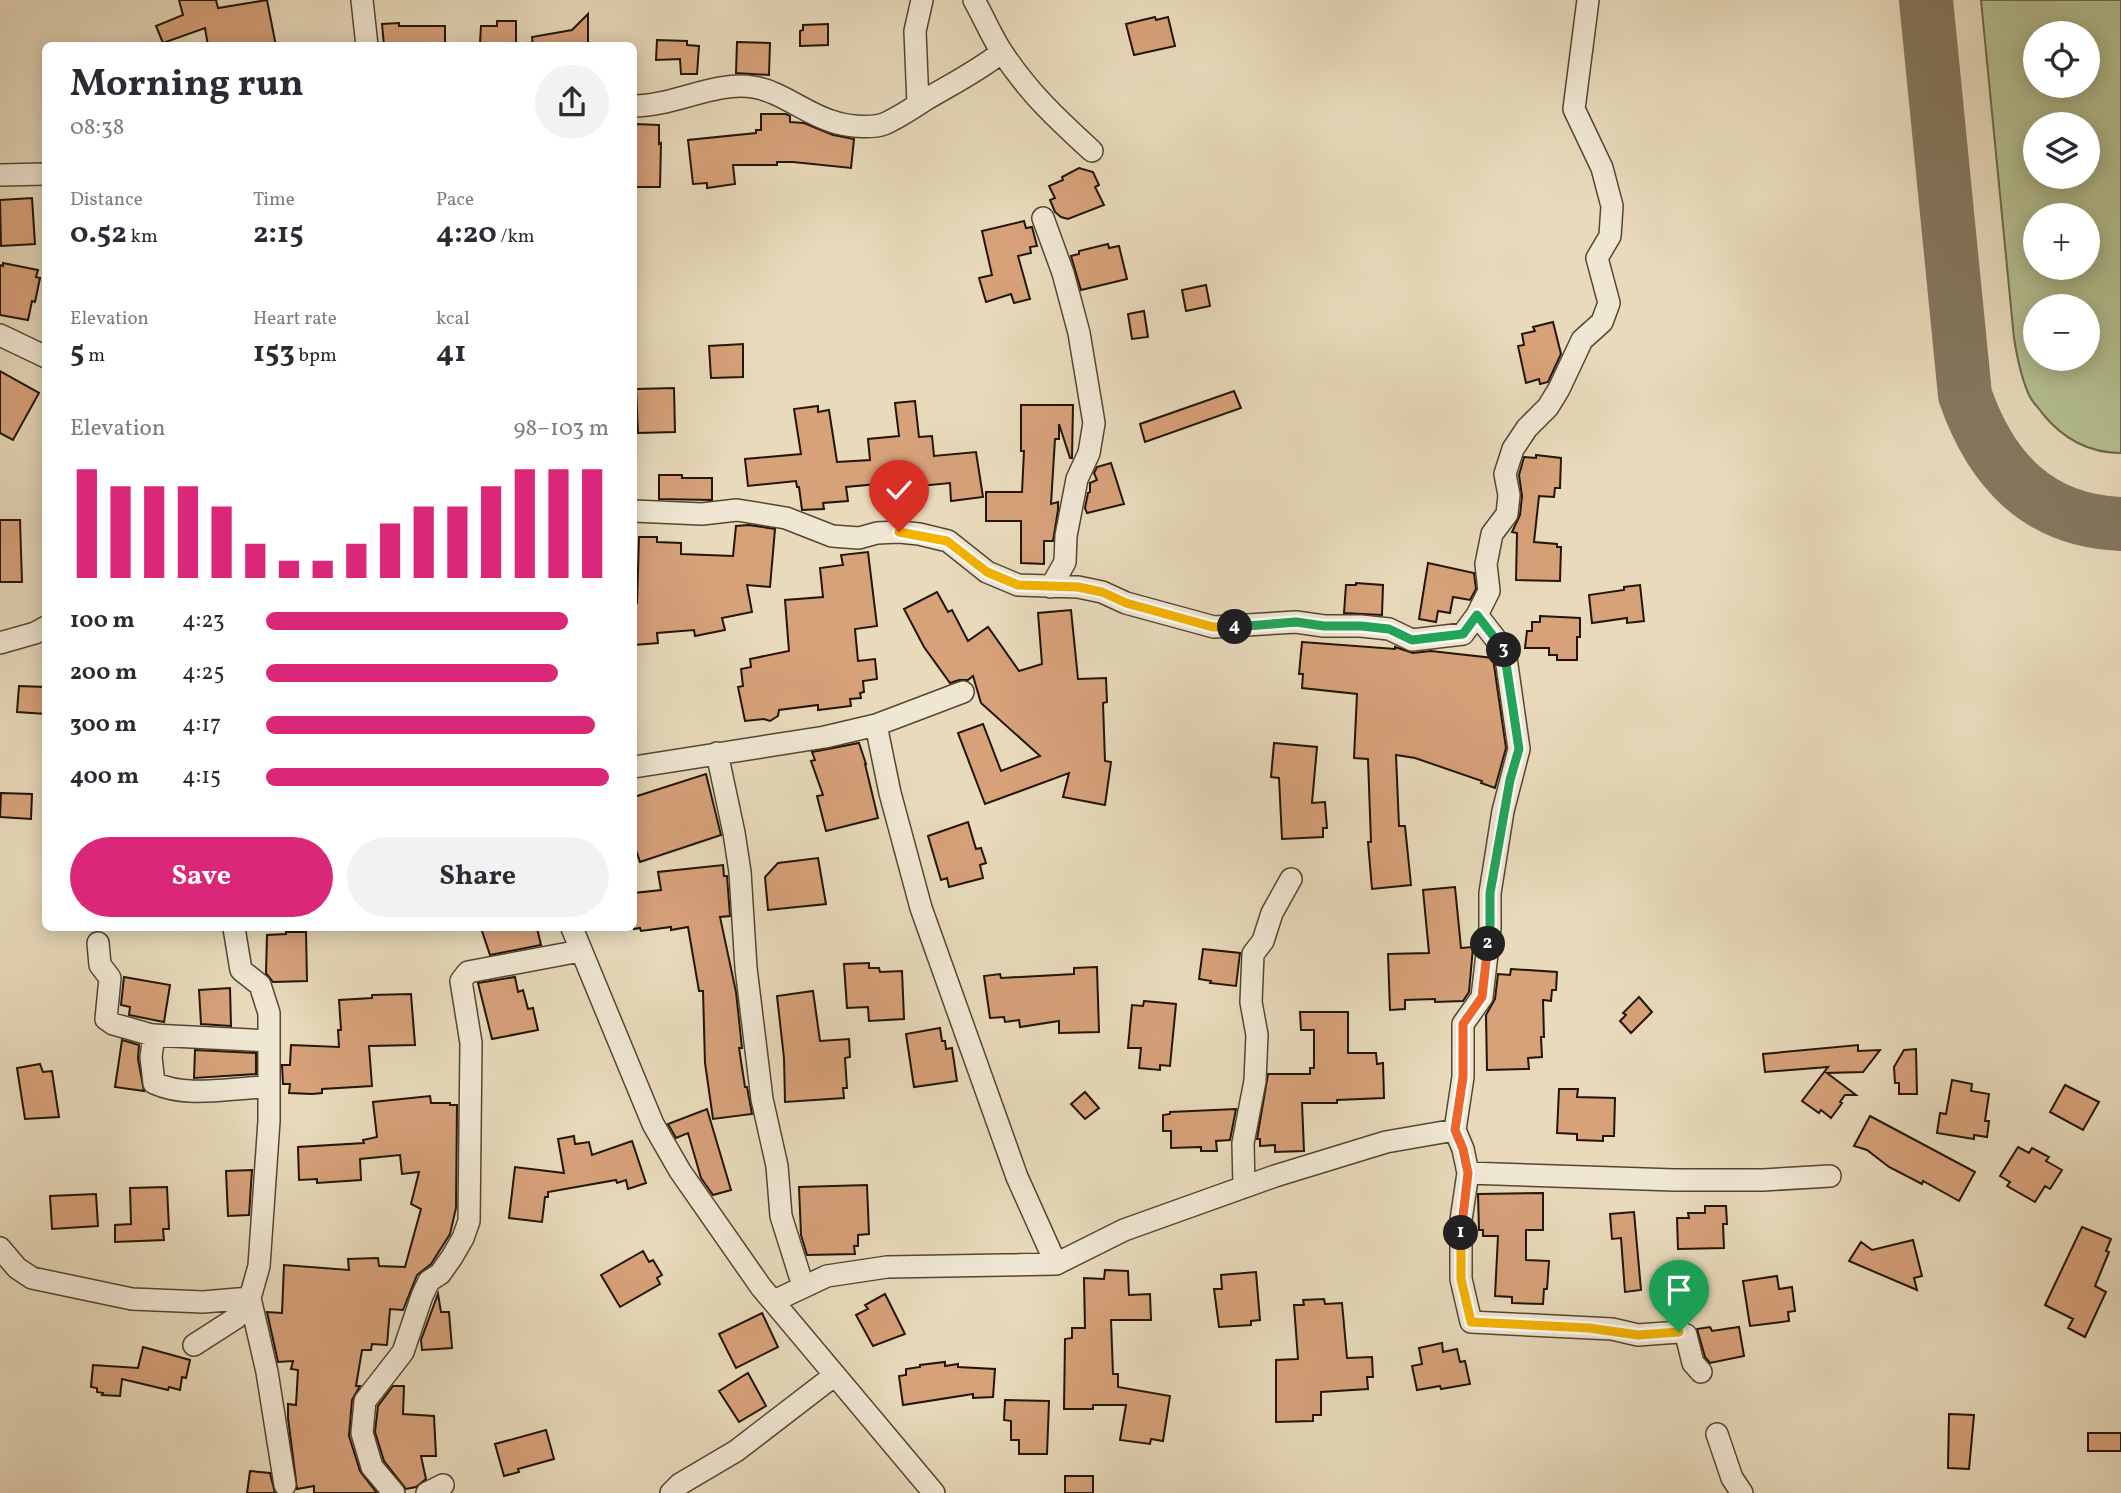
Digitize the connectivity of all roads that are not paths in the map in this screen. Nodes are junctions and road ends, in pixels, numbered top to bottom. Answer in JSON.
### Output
{"nodes":[{"id":1,"x":362,"y":0,"type":"edge"},
{"id":2,"x":922,"y":0,"type":"edge"},
{"id":3,"x":974,"y":0,"type":"edge"},
{"id":4,"x":1588,"y":0,"type":"edge"},
{"id":5,"x":367,"y":42,"type":"edge"},
{"id":6,"x":1002,"y":52,"type":"junction"},
{"id":7,"x":918,"y":104,"type":"junction"},
{"id":8,"x":637,"y":106,"type":"edge"},
{"id":9,"x":1092,"y":151,"type":"dead end"},
{"id":10,"x":42,"y":174,"type":"edge"},
{"id":11,"x":0,"y":175,"type":"edge"},
{"id":12,"x":1043,"y":218,"type":"dead end"},
{"id":13,"x":0,"y":335,"type":"edge"},
{"id":14,"x":42,"y":355,"type":"edge"},
{"id":15,"x":637,"y":512,"type":"edge"},
{"id":16,"x":1051,"y":587,"type":"junction"},
{"id":17,"x":1477,"y":615,"type":"junction"},
{"id":18,"x":42,"y":629,"type":"edge"},
{"id":19,"x":0,"y":643,"type":"edge"},
{"id":20,"x":963,"y":692,"type":"dead end"},
{"id":21,"x":876,"y":725,"type":"junction"},
{"id":22,"x":717,"y":753,"type":"junction"},
{"id":23,"x":637,"y":766,"type":"edge"},
{"id":24,"x":1291,"y":879,"type":"dead end"},
{"id":25,"x":234,"y":931,"type":"edge"},
{"id":26,"x":573,"y":931,"type":"edge"},
{"id":27,"x":98,"y":943,"type":"dead end"},
{"id":28,"x":580,"y":951,"type":"junction"},
{"id":29,"x":154,"y":1035,"type":"junction"},
{"id":30,"x":269,"y":1041,"type":"junction"},
{"id":31,"x":269,"y":1087,"type":"junction"},
{"id":32,"x":1455,"y":1130,"type":"junction"},
{"id":33,"x":1468,"y":1173,"type":"junction"},
{"id":34,"x":1830,"y":1176,"type":"dead end"},
{"id":35,"x":1244,"y":1187,"type":"junction"},
{"id":36,"x":0,"y":1248,"type":"edge"},
{"id":37,"x":1056,"y":1264,"type":"junction"},
{"id":38,"x":803,"y":1286,"type":"junction"},
{"id":39,"x":250,"y":1298,"type":"junction"},
{"id":40,"x":774,"y":1301,"type":"junction"},
{"id":41,"x":194,"y":1345,"type":"dead end"},
{"id":42,"x":1701,"y":1373,"type":"dead end"},
{"id":43,"x":835,"y":1375,"type":"junction"},
{"id":44,"x":1717,"y":1434,"type":"dead end"},
{"id":45,"x":285,"y":1485,"type":"dead end"},
{"id":46,"x":394,"y":1493,"type":"edge"},
{"id":47,"x":671,"y":1493,"type":"edge"},
{"id":48,"x":934,"y":1493,"type":"edge"},
{"id":49,"x":1742,"y":1493,"type":"edge"}],
"edges":[{"from":1,"to":5,"type":"street"},
{"from":2,"to":7,"type":"street"},
{"from":3,"to":6,"type":"street"},
{"from":4,"to":17,"type":"street"},
{"from":6,"to":7,"type":"street"},
{"from":6,"to":9,"type":"street"},
{"from":7,"to":8,"type":"street"},
{"from":10,"to":11,"type":"street"},
{"from":12,"to":16,"type":"street"},
{"from":13,"to":14,"type":"street"},
{"from":15,"to":16,"type":"street"},
{"from":16,"to":17,"type":"street"},
{"from":17,"to":32,"type":"street"},
{"from":18,"to":19,"type":"street"},
{"from":20,"to":21,"type":"street"},
{"from":21,"to":22,"type":"street"},
{"from":21,"to":37,"type":"street"},
{"from":22,"to":23,"type":"street"},
{"from":22,"to":38,"type":"street"},
{"from":24,"to":35,"type":"street"},
{"from":25,"to":30,"type":"street"},
{"from":26,"to":28,"type":"street"},
{"from":27,"to":29,"type":"street"},
{"from":28,"to":40,"type":"street"},
{"from":28,"to":46,"type":"street"},
{"from":29,"to":30,"type":"street"},
{"from":29,"to":31,"type":"street"},
{"from":30,"to":31,"type":"street"},
{"from":31,"to":39,"type":"street"},
{"from":32,"to":33,"type":"street"},
{"from":32,"to":35,"type":"street"},
{"from":33,"to":34,"type":"street"},
{"from":33,"to":42,"type":"street"},
{"from":35,"to":37,"type":"street"},
{"from":36,"to":39,"type":"street"},
{"from":37,"to":38,"type":"street"},
{"from":38,"to":40,"type":"street"},
{"from":39,"to":41,"type":"street"},
{"from":39,"to":45,"type":"street"},
{"from":40,"to":43,"type":"street"},
{"from":43,"to":47,"type":"street"},
{"from":43,"to":48,"type":"street"},
{"from":44,"to":49,"type":"street"}]}
